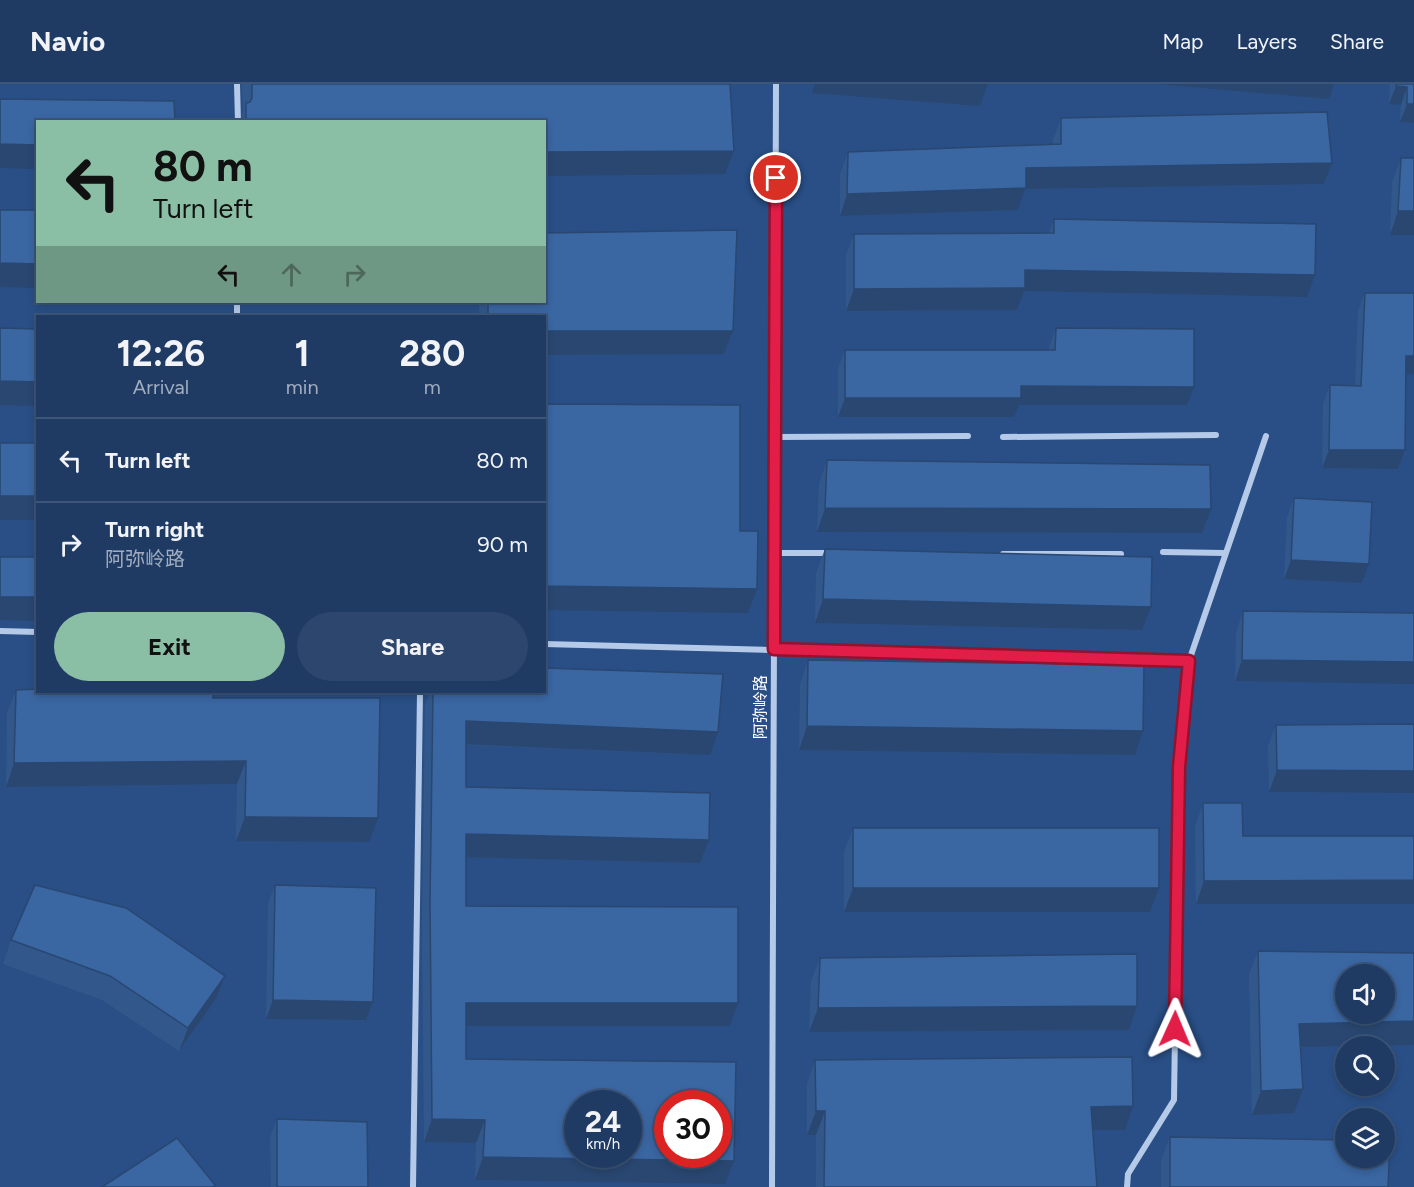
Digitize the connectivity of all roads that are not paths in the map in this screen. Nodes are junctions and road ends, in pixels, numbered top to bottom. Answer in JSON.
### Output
{"nodes":[{"id":1,"x":237,"y":84,"type":"edge"},
{"id":2,"x":776,"y":84,"type":"edge"},
{"id":3,"x":238,"y":120,"type":"edge"},
{"id":4,"x":1216,"y":435,"type":"dead end"},
{"id":5,"x":968,"y":436,"type":"dead end"},
{"id":6,"x":1266,"y":436,"type":"dead end"},
{"id":7,"x":775,"y":437,"type":"junction"},
{"id":8,"x":1003,"y":437,"type":"dead end"},
{"id":9,"x":1163,"y":552,"type":"dead end"},
{"id":10,"x":774,"y":553,"type":"junction"},
{"id":11,"x":834,"y":553,"type":"edge"},
{"id":12,"x":990,"y":554,"type":"edge"},
{"id":13,"x":1121,"y":554,"type":"edge"},
{"id":14,"x":1224,"y":554,"type":"junction"},
{"id":15,"x":0,"y":631,"type":"edge"},
{"id":16,"x":36,"y":632,"type":"edge"},
{"id":17,"x":546,"y":644,"type":"edge"},
{"id":18,"x":774,"y":649,"type":"junction"},
{"id":19,"x":1189,"y":661,"type":"junction"},
{"id":20,"x":420,"y":693,"type":"edge"},
{"id":21,"x":413,"y":1187,"type":"edge"},
{"id":22,"x":772,"y":1187,"type":"edge"},
{"id":23,"x":1127,"y":1187,"type":"edge"}],
"edges":[{"from":1,"to":3,"type":"street"},
{"from":2,"to":7,"type":"street","name":"阿弥岭路"},
{"from":4,"to":8,"type":"street"},
{"from":5,"to":7,"type":"street"},
{"from":6,"to":14,"type":"street"},
{"from":7,"to":10,"type":"street","name":"阿弥岭路"},
{"from":9,"to":14,"type":"street"},
{"from":10,"to":11,"type":"street"},
{"from":10,"to":18,"type":"street","name":"阿弥岭路"},
{"from":12,"to":13,"type":"street"},
{"from":14,"to":19,"type":"street"},
{"from":15,"to":16,"type":"street"},
{"from":17,"to":18,"type":"street"},
{"from":18,"to":19,"type":"street"},
{"from":18,"to":22,"type":"street","name":"阿弥岭路"},
{"from":19,"to":23,"type":"street"},
{"from":20,"to":21,"type":"street"}]}
